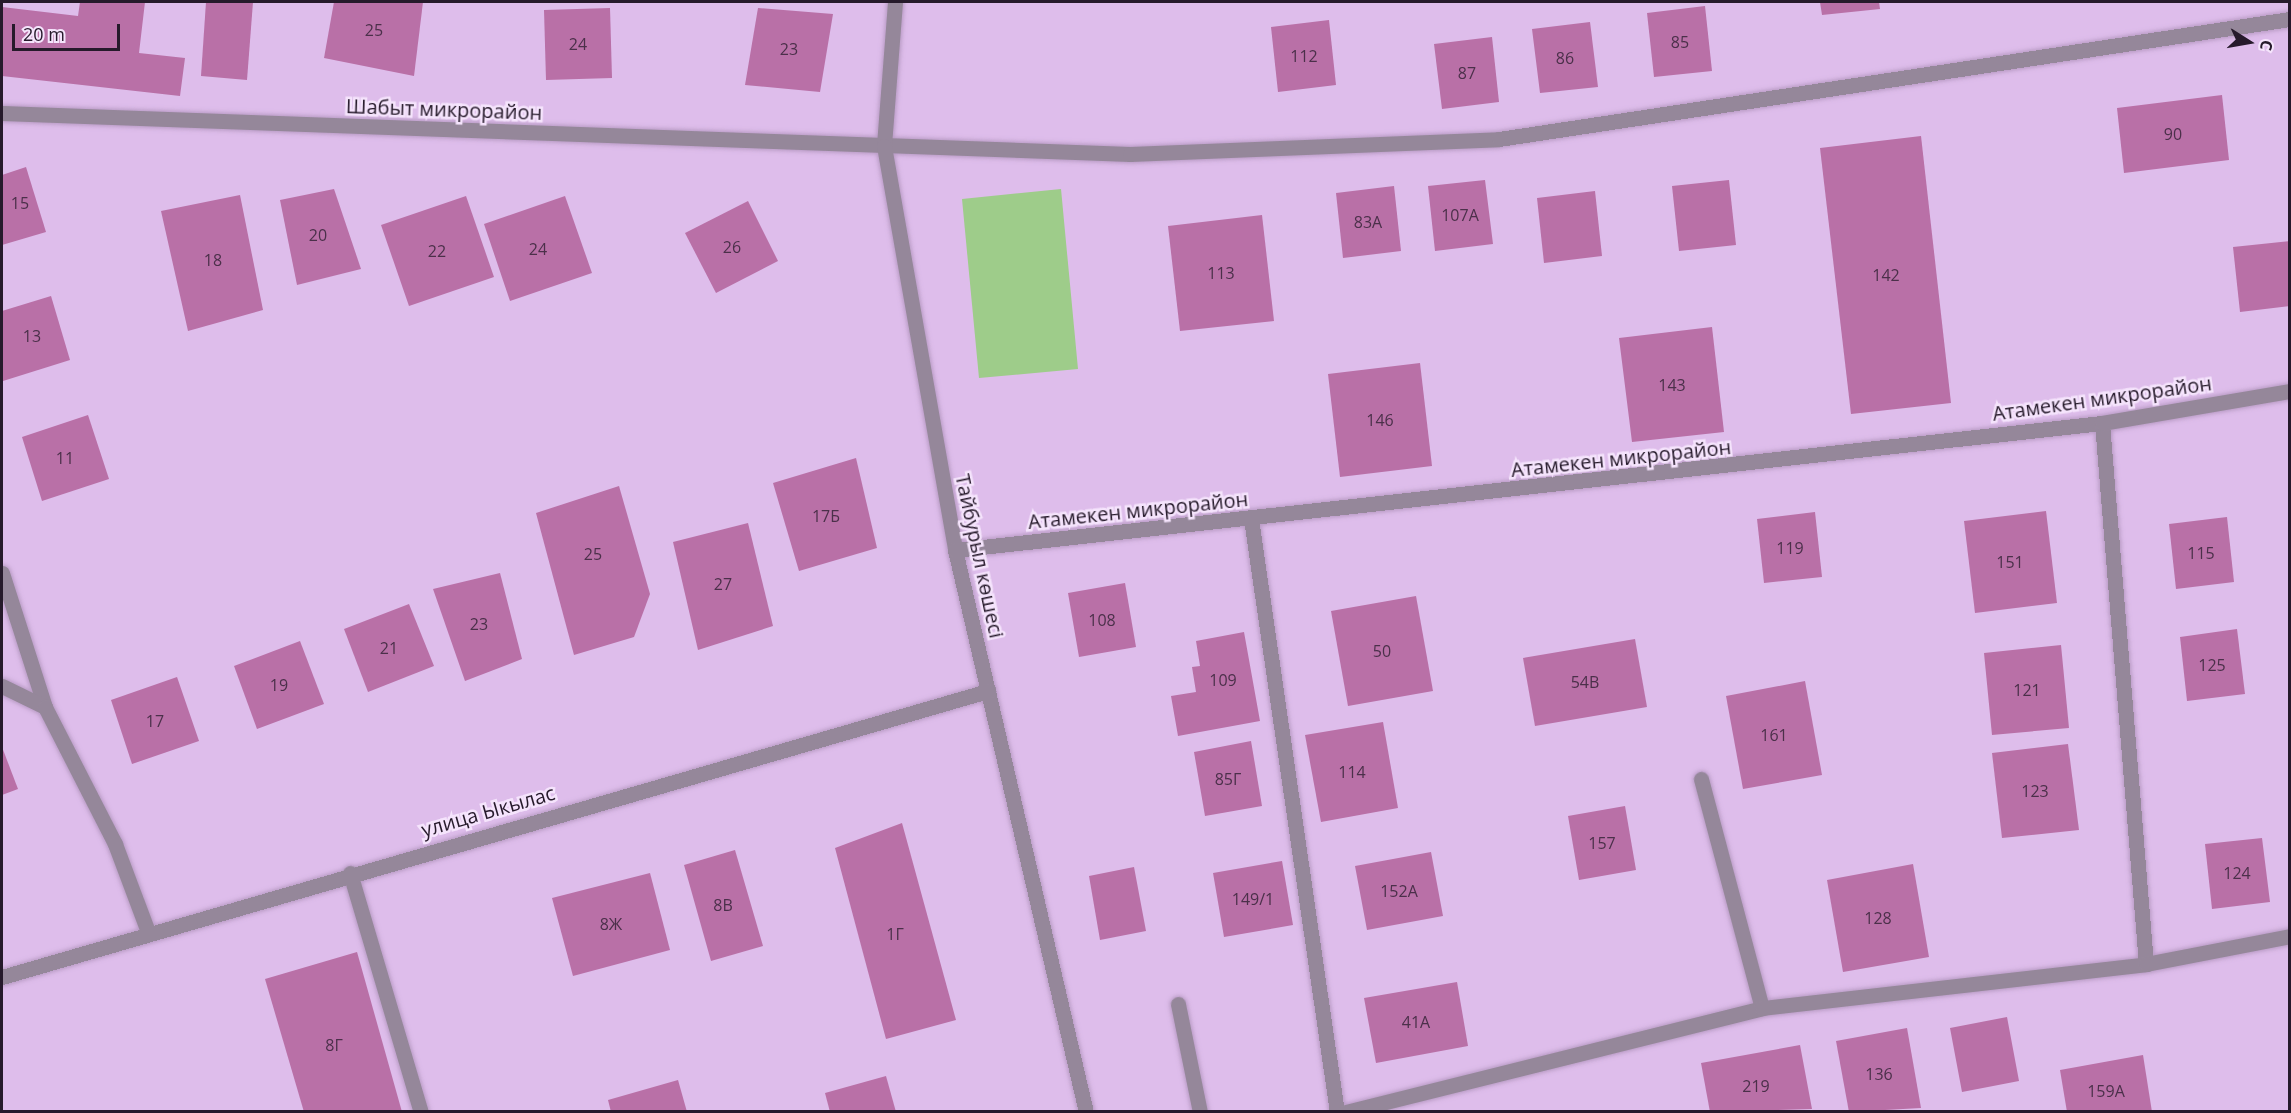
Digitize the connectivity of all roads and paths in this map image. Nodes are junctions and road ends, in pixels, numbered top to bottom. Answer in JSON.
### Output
{"nodes":[{"id":1,"x":895,"y":2,"type":"edge"},
{"id":2,"x":2289,"y":19,"type":"edge"},
{"id":3,"x":2,"y":113,"type":"edge"},
{"id":4,"x":885,"y":146,"type":"junction"},
{"id":5,"x":2289,"y":391,"type":"edge"},
{"id":6,"x":2102,"y":423,"type":"junction"},
{"id":7,"x":1251,"y":519,"type":"junction"},
{"id":8,"x":955,"y":550,"type":"junction"},
{"id":9,"x":2,"y":573,"type":"edge"},
{"id":10,"x":2,"y":686,"type":"edge"},
{"id":11,"x":988,"y":691,"type":"junction"},
{"id":12,"x":45,"y":707,"type":"junction"},
{"id":13,"x":1701,"y":779,"type":"dead end"},
{"id":14,"x":350,"y":873,"type":"junction"},
{"id":15,"x":148,"y":932,"type":"junction"},
{"id":16,"x":2289,"y":936,"type":"edge"},
{"id":17,"x":2146,"y":964,"type":"junction"},
{"id":18,"x":2,"y":977,"type":"edge"},
{"id":19,"x":1178,"y":1004,"type":"dead end"},
{"id":20,"x":1762,"y":1008,"type":"junction"},
{"id":21,"x":421,"y":1112,"type":"edge"},
{"id":22,"x":1086,"y":1112,"type":"edge"},
{"id":23,"x":1200,"y":1112,"type":"edge"},
{"id":24,"x":1337,"y":1112,"type":"edge"},
{"id":25,"x":1346,"y":1112,"type":"edge"}],
"edges":[{"from":1,"to":4,"type":"street","name":"Тайбурыл көшесі"},
{"from":2,"to":4,"type":"street","name":"Шабыт микрорайон"},
{"from":3,"to":4,"type":"street","name":"Шабыт микрорайон"},
{"from":4,"to":8,"type":"street","name":"Тайбурыл көшесі"},
{"from":5,"to":6,"type":"street","name":"Атамекен микрорайон"},
{"from":6,"to":7,"type":"street","name":"Атамекен микрорайон"},
{"from":6,"to":17,"type":"street"},
{"from":7,"to":8,"type":"street","name":"Атамекен микрорайон"},
{"from":7,"to":24,"type":"street"},
{"from":8,"to":11,"type":"street","name":"Тайбурыл көшесі"},
{"from":9,"to":12,"type":"street"},
{"from":10,"to":12,"type":"street"},
{"from":11,"to":14,"type":"street","name":"улица Ыкылас"},
{"from":11,"to":22,"type":"street","name":"Тайбурыл көшесі"},
{"from":12,"to":15,"type":"street"},
{"from":13,"to":20,"type":"street"},
{"from":14,"to":15,"type":"street","name":"улица Ыкылас"},
{"from":14,"to":21,"type":"street"},
{"from":15,"to":18,"type":"street","name":"улица Ыкылас"},
{"from":16,"to":17,"type":"street"},
{"from":17,"to":20,"type":"street"},
{"from":19,"to":23,"type":"street"},
{"from":20,"to":25,"type":"street"}]}
